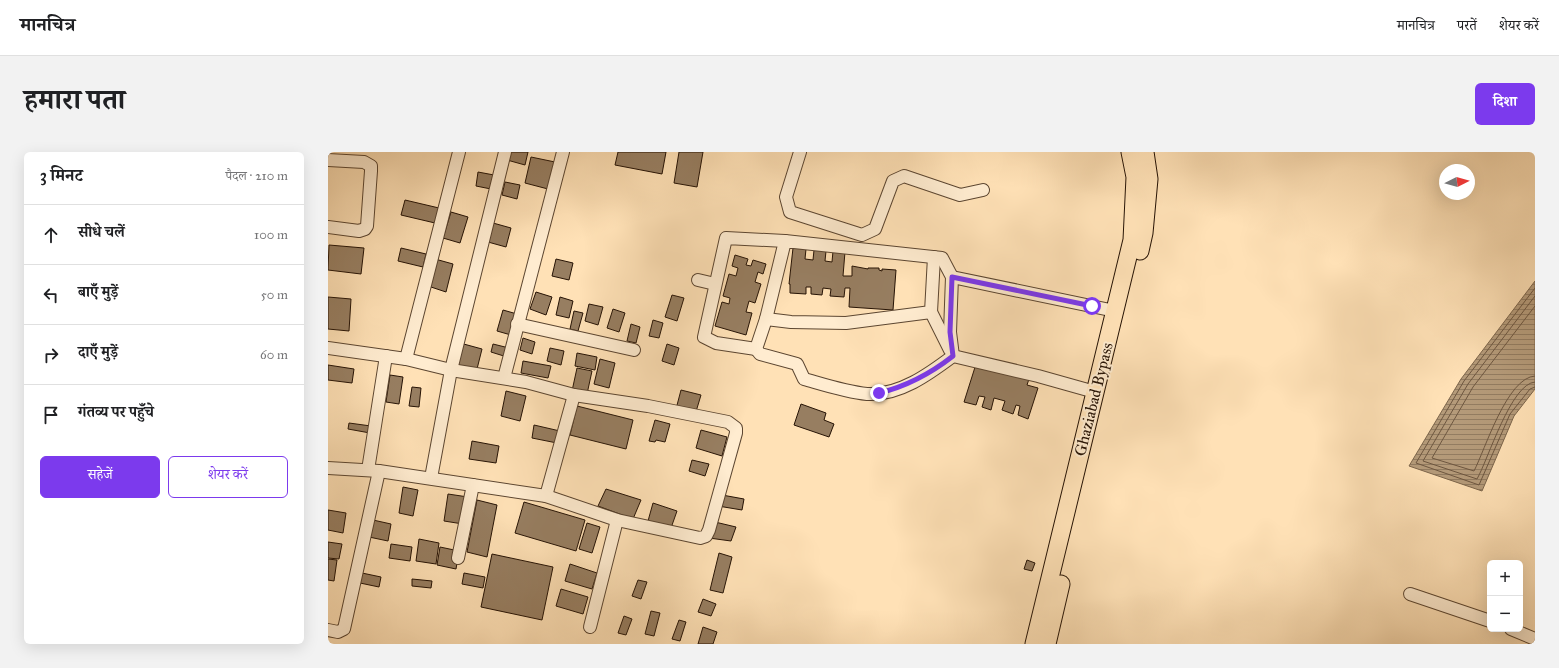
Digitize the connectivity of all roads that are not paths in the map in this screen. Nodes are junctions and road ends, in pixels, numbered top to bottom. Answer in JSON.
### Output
{"nodes":[{"id":1,"x":459,"y":152,"type":"edge"},
{"id":2,"x":504,"y":152,"type":"edge"},
{"id":3,"x":562,"y":152,"type":"edge"},
{"id":4,"x":800,"y":152,"type":"edge"},
{"id":5,"x":1130,"y":152,"type":"edge"},
{"id":6,"x":1145,"y":152,"type":"edge"},
{"id":7,"x":328,"y":160,"type":"edge"},
{"id":8,"x":982,"y":190,"type":"dead end"},
{"id":9,"x":328,"y":227,"type":"edge"},
{"id":10,"x":785,"y":241,"type":"junction"},
{"id":11,"x":934,"y":257,"type":"junction"},
{"id":12,"x":952,"y":277,"type":"junction"},
{"id":13,"x":698,"y":280,"type":"dead end"},
{"id":14,"x":715,"y":284,"type":"junction"},
{"id":15,"x":1115,"y":311,"type":"junction"},
{"id":16,"x":931,"y":312,"type":"junction"},
{"id":17,"x":766,"y":319,"type":"junction"},
{"id":18,"x":517,"y":324,"type":"junction"},
{"id":19,"x":328,"y":348,"type":"edge"},
{"id":20,"x":756,"y":349,"type":"junction"},
{"id":21,"x":634,"y":350,"type":"dead end"},
{"id":22,"x":386,"y":356,"type":"junction"},
{"id":23,"x":953,"y":356,"type":"junction"},
{"id":24,"x":406,"y":359,"type":"junction"},
{"id":25,"x":451,"y":370,"type":"junction"},
{"id":26,"x":504,"y":378,"type":"junction"},
{"id":27,"x":1095,"y":392,"type":"junction"},
{"id":28,"x":574,"y":395,"type":"junction"},
{"id":29,"x":1086,"y":455,"type":"junction"},
{"id":30,"x":328,"y":468,"type":"edge"},
{"id":31,"x":373,"y":470,"type":"junction"},
{"id":32,"x":431,"y":478,"type":"junction"},
{"id":33,"x":473,"y":485,"type":"junction"},
{"id":34,"x":546,"y":496,"type":"junction"},
{"id":35,"x":617,"y":520,"type":"junction"},
{"id":36,"x":458,"y":558,"type":"dead end"},
{"id":37,"x":1410,"y":594,"type":"dead end"},
{"id":38,"x":1487,"y":620,"type":"edge"},
{"id":39,"x":590,"y":626,"type":"dead end"},
{"id":40,"x":328,"y":630,"type":"edge"},
{"id":41,"x":1518,"y":632,"type":"edge"},
{"id":42,"x":1535,"y":639,"type":"edge"},
{"id":43,"x":1034,"y":644,"type":"edge"},
{"id":44,"x":1047,"y":644,"type":"edge"}],
"edges":[{"from":1,"to":24,"type":"street"},
{"from":2,"to":25,"type":"street"},
{"from":3,"to":18,"type":"street"},
{"from":4,"to":8,"type":"street"},
{"from":5,"to":15,"type":"highway","name":"Ghaziabad Bypass"},
{"from":6,"to":29,"type":"highway","name":"Ghaziabad Bypass"},
{"from":7,"to":9,"type":"street"},
{"from":10,"to":11,"type":"street"},
{"from":10,"to":14,"type":"street"},
{"from":10,"to":17,"type":"street"},
{"from":11,"to":12,"type":"street"},
{"from":11,"to":16,"type":"street"},
{"from":12,"to":15,"type":"street"},
{"from":12,"to":23,"type":"street"},
{"from":13,"to":14,"type":"street"},
{"from":14,"to":20,"type":"street"},
{"from":15,"to":27,"type":"highway","name":"Ghaziabad Bypass"},
{"from":16,"to":17,"type":"street"},
{"from":16,"to":23,"type":"street"},
{"from":17,"to":20,"type":"street"},
{"from":18,"to":21,"type":"street"},
{"from":18,"to":26,"type":"street"},
{"from":19,"to":22,"type":"street"},
{"from":20,"to":23,"type":"street"},
{"from":22,"to":24,"type":"street"},
{"from":22,"to":31,"type":"street"},
{"from":23,"to":27,"type":"street"},
{"from":24,"to":25,"type":"street"},
{"from":25,"to":26,"type":"street"},
{"from":25,"to":32,"type":"street"},
{"from":26,"to":28,"type":"street"},
{"from":27,"to":29,"type":"highway","name":"Ghaziabad Bypass"},
{"from":28,"to":34,"type":"street"},
{"from":28,"to":35,"type":"street"},
{"from":29,"to":43,"type":"highway","name":"Ghaziabad Bypass"},
{"from":29,"to":44,"type":"highway","name":"Ghaziabad Bypass"},
{"from":30,"to":31,"type":"street"},
{"from":31,"to":32,"type":"street"},
{"from":31,"to":40,"type":"street"},
{"from":32,"to":33,"type":"street"},
{"from":33,"to":34,"type":"street"},
{"from":33,"to":36,"type":"street"},
{"from":34,"to":35,"type":"street"},
{"from":35,"to":39,"type":"street"},
{"from":37,"to":38,"type":"street"},
{"from":41,"to":42,"type":"street"}]}
